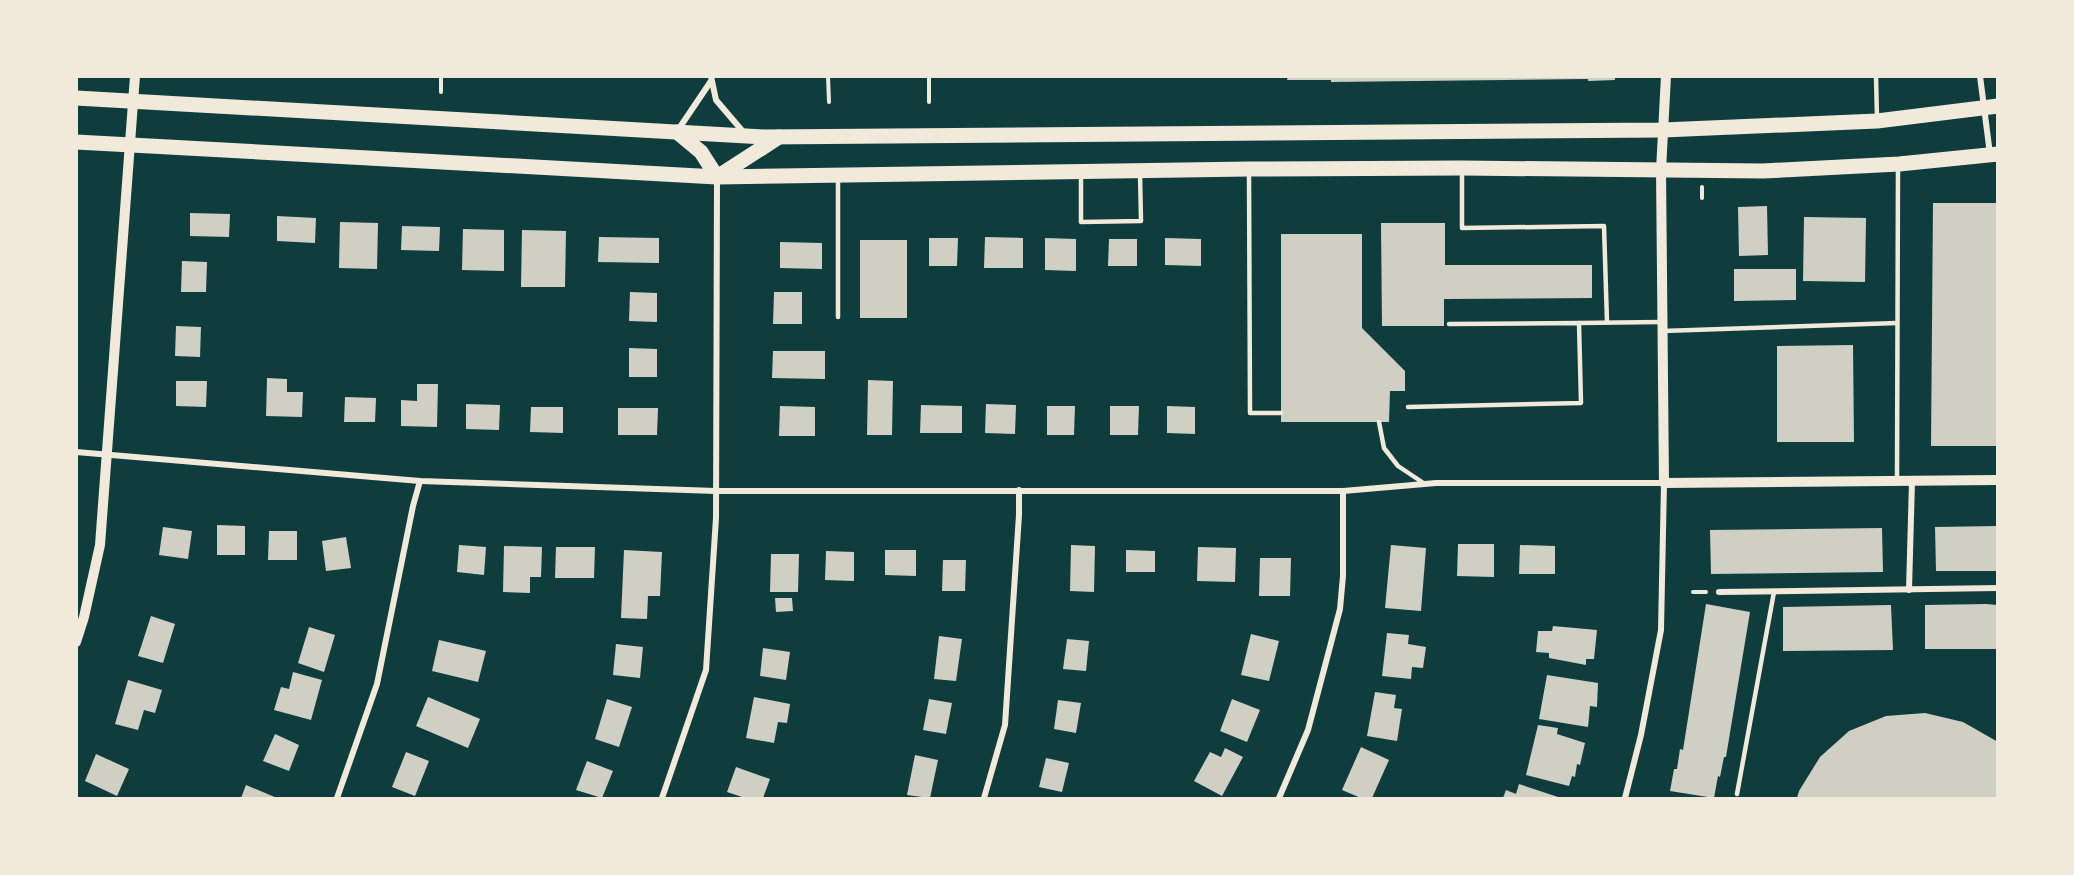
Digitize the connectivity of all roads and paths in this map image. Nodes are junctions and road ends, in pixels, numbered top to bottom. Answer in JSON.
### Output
{"nodes":[{"id":1,"x":135,"y":76,"type":"edge"},
{"id":2,"x":441,"y":76,"type":"edge"},
{"id":3,"x":828,"y":76,"type":"edge"},
{"id":4,"x":929,"y":76,"type":"edge"},
{"id":5,"x":1666,"y":76,"type":"edge"},
{"id":6,"x":1876,"y":76,"type":"edge"},
{"id":7,"x":1980,"y":76,"type":"edge"},
{"id":8,"x":711,"y":79,"type":"edge"},
{"id":9,"x":441,"y":92,"type":"dead end"},
{"id":10,"x":76,"y":98,"type":"edge"},
{"id":11,"x":134,"y":101,"type":"junction"},
{"id":12,"x":829,"y":102,"type":"dead end"},
{"id":13,"x":929,"y":102,"type":"dead end"},
{"id":14,"x":1991,"y":107,"type":"edge"},
{"id":15,"x":1877,"y":121,"type":"junction"},
{"id":16,"x":1663,"y":130,"type":"junction"},
{"id":17,"x":677,"y":132,"type":"junction"},
{"id":18,"x":746,"y":135,"type":"junction"},
{"id":19,"x":778,"y":137,"type":"junction"},
{"id":20,"x":76,"y":142,"type":"edge"},
{"id":21,"x":130,"y":146,"type":"junction"},
{"id":22,"x":1994,"y":154,"type":"edge"},
{"id":23,"x":1899,"y":164,"type":"junction"},
{"id":24,"x":1462,"y":168,"type":"junction"},
{"id":25,"x":1249,"y":169,"type":"junction"},
{"id":26,"x":1661,"y":170,"type":"junction"},
{"id":27,"x":1140,"y":171,"type":"junction"},
{"id":28,"x":1081,"y":172,"type":"junction"},
{"id":29,"x":838,"y":176,"type":"junction"},
{"id":30,"x":717,"y":177,"type":"junction"},
{"id":31,"x":838,"y":317,"type":"dead end"},
{"id":32,"x":1580,"y":322,"type":"junction"},
{"id":33,"x":1607,"y":322,"type":"junction"},
{"id":34,"x":1897,"y":323,"type":"junction"},
{"id":35,"x":1449,"y":324,"type":"dead end"},
{"id":36,"x":1662,"y":326,"type":"junction"},
{"id":37,"x":1408,"y":407,"type":"dead end"},
{"id":38,"x":1281,"y":413,"type":"dead end"},
{"id":39,"x":1379,"y":422,"type":"dead end"},
{"id":40,"x":76,"y":452,"type":"edge"},
{"id":41,"x":108,"y":455,"type":"junction"},
{"id":42,"x":1998,"y":480,"type":"edge"},
{"id":43,"x":420,"y":481,"type":"junction"},
{"id":44,"x":1897,"y":481,"type":"junction"},
{"id":45,"x":1912,"y":481,"type":"junction"},
{"id":46,"x":1664,"y":483,"type":"junction"},
{"id":47,"x":1425,"y":484,"type":"junction"},
{"id":48,"x":1019,"y":490,"type":"junction"},
{"id":49,"x":716,"y":491,"type":"junction"},
{"id":50,"x":1343,"y":491,"type":"junction"},
{"id":51,"x":1998,"y":588,"type":"edge"},
{"id":52,"x":1909,"y":590,"type":"junction"},
{"id":53,"x":1719,"y":592,"type":"dead end"},
{"id":54,"x":1774,"y":592,"type":"junction"},
{"id":55,"x":76,"y":642,"type":"edge"},
{"id":56,"x":1737,"y":794,"type":"dead end"},
{"id":57,"x":337,"y":798,"type":"edge"},
{"id":58,"x":662,"y":798,"type":"edge"},
{"id":59,"x":984,"y":798,"type":"edge"},
{"id":60,"x":1279,"y":798,"type":"edge"},
{"id":61,"x":1625,"y":798,"type":"edge"}],
"edges":[{"from":1,"to":11,"type":"street"},
{"from":2,"to":9,"type":"path"},
{"from":3,"to":12,"type":"path"},
{"from":4,"to":13,"type":"path"},
{"from":5,"to":16,"type":"street"},
{"from":6,"to":15,"type":"lane"},
{"from":7,"to":14,"type":"street"},
{"from":8,"to":17,"type":"street"},
{"from":8,"to":18,"type":"street"},
{"from":10,"to":11,"type":"main road"},
{"from":11,"to":17,"type":"main road"},
{"from":11,"to":21,"type":"street"},
{"from":14,"to":15,"type":"main road"},
{"from":14,"to":22,"type":"street"},
{"from":15,"to":16,"type":"main road"},
{"from":16,"to":19,"type":"main road"},
{"from":16,"to":26,"type":"street"},
{"from":17,"to":18,"type":"main road"},
{"from":17,"to":30,"type":"main road"},
{"from":18,"to":19,"type":"main road"},
{"from":19,"to":30,"type":"main road"},
{"from":20,"to":21,"type":"main road"},
{"from":21,"to":30,"type":"main road"},
{"from":21,"to":41,"type":"street"},
{"from":22,"to":23,"type":"main road"},
{"from":23,"to":26,"type":"main road"},
{"from":23,"to":34,"type":"lane"},
{"from":24,"to":25,"type":"main road"},
{"from":24,"to":26,"type":"main road"},
{"from":24,"to":33,"type":"lane"},
{"from":25,"to":27,"type":"main road"},
{"from":25,"to":38,"type":"lane"},
{"from":26,"to":36,"type":"street"},
{"from":27,"to":28,"type":"main road"},
{"from":27,"to":28,"type":"lane"},
{"from":28,"to":29,"type":"main road"},
{"from":29,"to":30,"type":"main road"},
{"from":29,"to":31,"type":"lane"},
{"from":30,"to":49,"type":"street"},
{"from":32,"to":33,"type":"lane"},
{"from":32,"to":35,"type":"lane"},
{"from":32,"to":37,"type":"lane"},
{"from":33,"to":36,"type":"lane"},
{"from":34,"to":36,"type":"lane"},
{"from":34,"to":44,"type":"lane"},
{"from":36,"to":46,"type":"street"},
{"from":39,"to":47,"type":"lane"},
{"from":40,"to":41,"type":"street"},
{"from":41,"to":43,"type":"street"},
{"from":41,"to":55,"type":"street"},
{"from":42,"to":45,"type":"street"},
{"from":43,"to":49,"type":"street"},
{"from":43,"to":57,"type":"street"},
{"from":44,"to":45,"type":"street"},
{"from":44,"to":46,"type":"street"},
{"from":45,"to":52,"type":"street"},
{"from":46,"to":47,"type":"street"},
{"from":46,"to":61,"type":"street"},
{"from":47,"to":50,"type":"street"},
{"from":48,"to":49,"type":"street"},
{"from":48,"to":50,"type":"street"},
{"from":48,"to":59,"type":"street"},
{"from":49,"to":58,"type":"street"},
{"from":50,"to":60,"type":"street"},
{"from":51,"to":52,"type":"street"},
{"from":52,"to":54,"type":"street"},
{"from":53,"to":54,"type":"street"},
{"from":54,"to":56,"type":"lane"}]}
